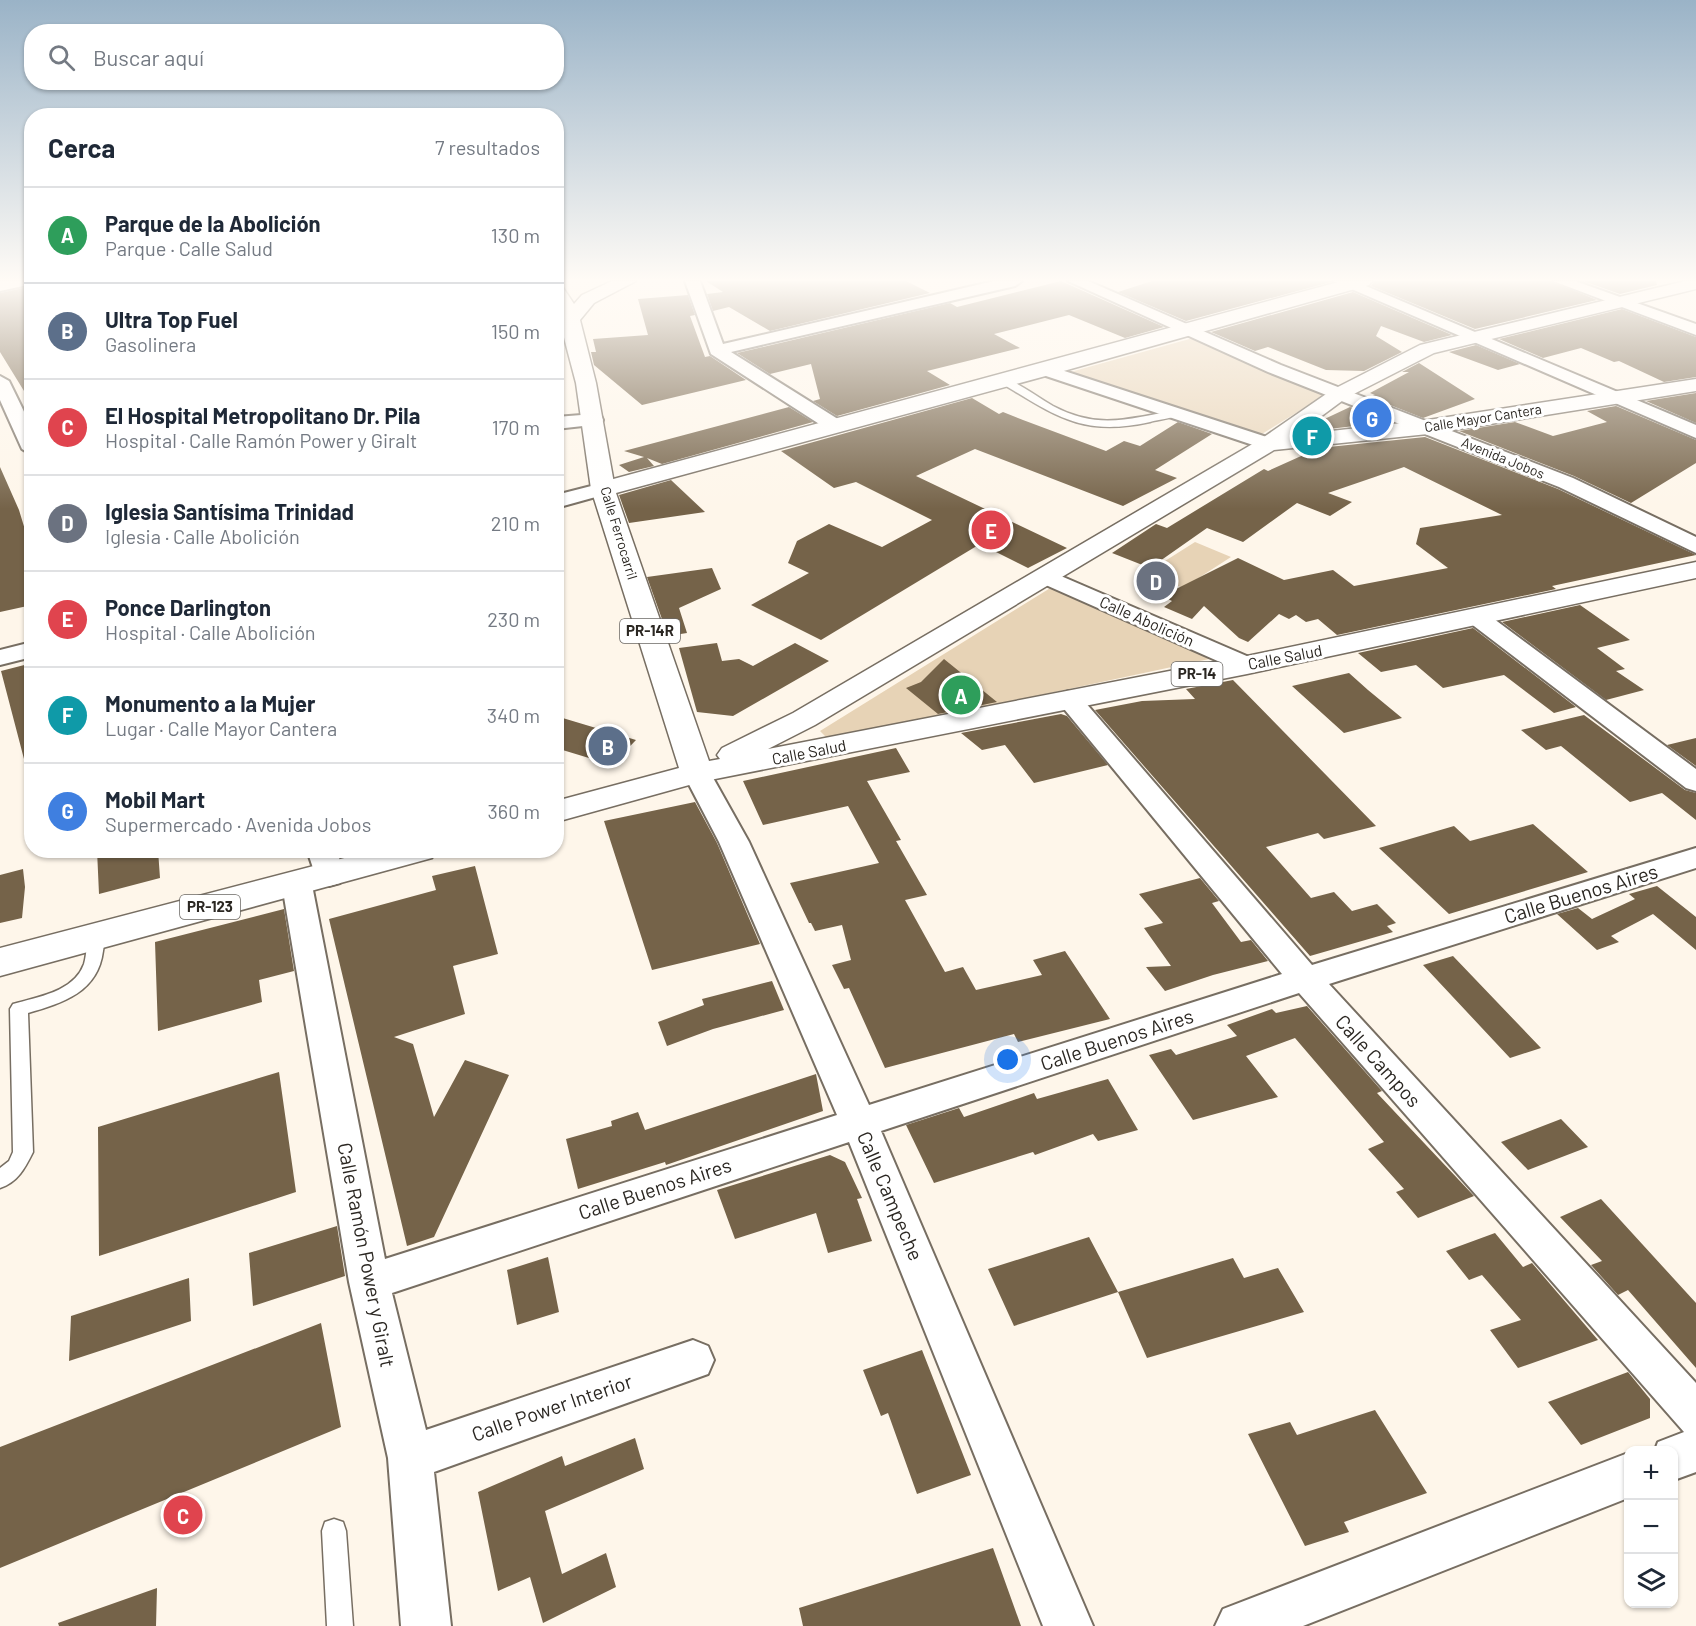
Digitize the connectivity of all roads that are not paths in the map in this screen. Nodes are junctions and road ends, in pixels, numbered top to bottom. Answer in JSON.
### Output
{"nodes":[{"id":1,"x":579,"y":357,"type":"edge"},
{"id":2,"x":728,"y":357,"type":"edge"},
{"id":3,"x":1094,"y":357,"type":"edge"},
{"id":4,"x":1252,"y":357,"type":"edge"},
{"id":5,"x":1412,"y":357,"type":"edge"},
{"id":6,"x":1516,"y":357,"type":"edge"},
{"id":7,"x":1047,"y":370,"type":"junction"},
{"id":8,"x":0,"y":381,"type":"edge"},
{"id":9,"x":1004,"y":381,"type":"junction"},
{"id":10,"x":1696,"y":385,"type":"edge"},
{"id":11,"x":1339,"y":394,"type":"junction"},
{"id":12,"x":1613,"y":398,"type":"junction"},
{"id":13,"x":1696,"y":411,"type":"edge"},
{"id":14,"x":1176,"y":413,"type":"junction"},
{"id":15,"x":1659,"y":417,"type":"junction"},
{"id":16,"x":594,"y":420,"type":"junction"},
{"id":17,"x":564,"y":422,"type":"edge"},
{"id":18,"x":834,"y":425,"type":"junction"},
{"id":19,"x":1428,"y":427,"type":"junction"},
{"id":20,"x":24,"y":432,"type":"edge"},
{"id":21,"x":1696,"y":432,"type":"edge"},
{"id":22,"x":1269,"y":444,"type":"junction"},
{"id":23,"x":603,"y":489,"type":"junction"},
{"id":24,"x":564,"y":500,"type":"edge"},
{"id":25,"x":1696,"y":546,"type":"edge"},
{"id":26,"x":1696,"y":570,"type":"edge"},
{"id":27,"x":1047,"y":577,"type":"junction"},
{"id":28,"x":1478,"y":618,"type":"junction"},
{"id":29,"x":24,"y":651,"type":"edge"},
{"id":30,"x":0,"y":658,"type":"edge"},
{"id":31,"x":1247,"y":665,"type":"junction"},
{"id":32,"x":1069,"y":699,"type":"junction"},
{"id":33,"x":697,"y":773,"type":"junction"},
{"id":34,"x":1696,"y":783,"type":"edge"},
{"id":35,"x":564,"y":810,"type":"edge"},
{"id":36,"x":378,"y":858,"type":"edge"},
{"id":37,"x":1696,"y":858,"type":"edge"},
{"id":38,"x":316,"y":870,"type":"edge"},
{"id":39,"x":97,"y":937,"type":"junction"},
{"id":40,"x":0,"y":962,"type":"edge"},
{"id":41,"x":1305,"y":979,"type":"junction"},
{"id":42,"x":859,"y":1124,"type":"junction"},
{"id":43,"x":0,"y":1180,"type":"edge"},
{"id":44,"x":369,"y":1282,"type":"junction"},
{"id":45,"x":693,"y":1359,"type":"dead end"},
{"id":46,"x":1696,"y":1416,"type":"edge"},
{"id":47,"x":1696,"y":1450,"type":"edge"},
{"id":48,"x":1678,"y":1457,"type":"edge"},
{"id":49,"x":410,"y":1458,"type":"junction"},
{"id":50,"x":1624,"y":1478,"type":"edge"},
{"id":51,"x":334,"y":1531,"type":"dead end"},
{"id":52,"x":340,"y":1626,"type":"edge"},
{"id":53,"x":426,"y":1626,"type":"edge"},
{"id":54,"x":1068,"y":1626,"type":"edge"},
{"id":55,"x":1240,"y":1626,"type":"edge"}],
"edges":[{"from":1,"to":16,"type":"main road","name":"Calle Ferrocarril"},
{"from":2,"to":18,"type":"street"},
{"from":3,"to":7,"type":"main road"},
{"from":4,"to":11,"type":"street","name":"Avenida Jobos"},
{"from":5,"to":11,"type":"main road"},
{"from":6,"to":12,"type":"street"},
{"from":7,"to":9,"type":"main road"},
{"from":7,"to":14,"type":"street"},
{"from":8,"to":20,"type":"street"},
{"from":9,"to":14,"type":"lane"},
{"from":9,"to":18,"type":"main road"},
{"from":10,"to":12,"type":"main road","name":"Calle Mayor Cantera"},
{"from":11,"to":19,"type":"street","name":"Avenida Jobos"},
{"from":11,"to":22,"type":"main road"},
{"from":12,"to":15,"type":"street"},
{"from":12,"to":19,"type":"main road","name":"Calle Mayor Cantera"},
{"from":13,"to":15,"type":"street"},
{"from":14,"to":22,"type":"street"},
{"from":15,"to":21,"type":"street"},
{"from":16,"to":17,"type":"street"},
{"from":16,"to":23,"type":"main road","name":"Calle Ferrocarril"},
{"from":18,"to":23,"type":"main road"},
{"from":19,"to":22,"type":"main road","name":"Calle Mayor Cantera"},
{"from":19,"to":25,"type":"street","name":"Avenida Jobos"},
{"from":22,"to":27,"type":"main road"},
{"from":23,"to":24,"type":"street"},
{"from":23,"to":33,"type":"main road","name":"Calle Ferrocarril","number":"PR-14R"},
{"from":26,"to":28,"type":"main road","name":"Calle Salud","number":"PR-14"},
{"from":27,"to":31,"type":"street","name":"Calle Abolición"},
{"from":27,"to":33,"type":"main road"},
{"from":28,"to":31,"type":"main road","name":"Calle Salud","number":"PR-14"},
{"from":28,"to":34,"type":"street"},
{"from":29,"to":30,"type":"street"},
{"from":31,"to":32,"type":"main road","name":"Calle Salud","number":"PR-14"},
{"from":32,"to":33,"type":"main road","name":"Calle Salud","number":"PR-14"},
{"from":32,"to":41,"type":"street","name":"Calle Campos"},
{"from":33,"to":35,"type":"main road"},
{"from":33,"to":42,"type":"street","name":"Calle Campeche"},
{"from":36,"to":38,"type":"main road","number":"PR-123"},
{"from":37,"to":41,"type":"street","name":"Calle Buenos Aires"},
{"from":38,"to":39,"type":"main road","number":"PR-123"},
{"from":38,"to":44,"type":"street","name":"Calle Ramón Power y Giralt"},
{"from":39,"to":40,"type":"main road","number":"PR-123"},
{"from":39,"to":43,"type":"lane"},
{"from":41,"to":42,"type":"street","name":"Calle Buenos Aires"},
{"from":41,"to":46,"type":"street","name":"Calle Campos"},
{"from":42,"to":44,"type":"street","name":"Calle Buenos Aires"},
{"from":42,"to":54,"type":"street","name":"Calle Campeche"},
{"from":44,"to":49,"type":"street","name":"Calle Ramón Power y Giralt"},
{"from":45,"to":49,"type":"street","name":"Calle Power Interior"},
{"from":47,"to":48,"type":"street"},
{"from":49,"to":53,"type":"street","name":"Calle Ramón Power y Giralt"},
{"from":50,"to":55,"type":"street"},
{"from":51,"to":52,"type":"lane"}]}
